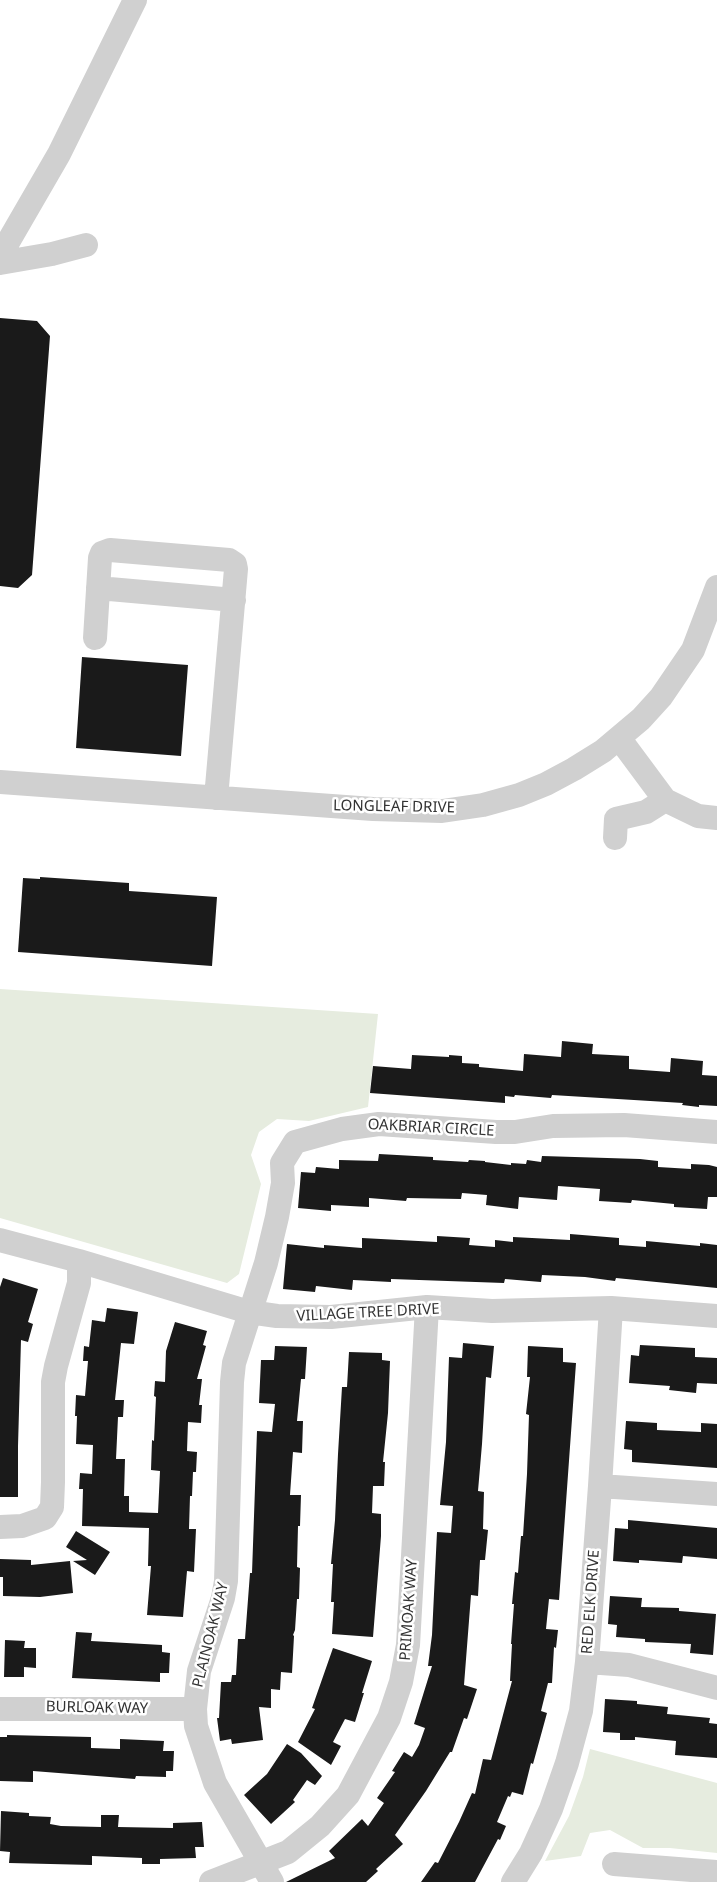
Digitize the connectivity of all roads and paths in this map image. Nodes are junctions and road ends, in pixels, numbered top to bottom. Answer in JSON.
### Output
{"nodes":[{"id":1,"x":135,"y":0,"type":"edge"},
{"id":2,"x":86,"y":245,"type":"dead end"},
{"id":3,"x":0,"y":256,"type":"edge"},
{"id":4,"x":0,"y":263,"type":"edge"},
{"id":5,"x":717,"y":587,"type":"edge"},
{"id":6,"x":98,"y":588,"type":"junction"},
{"id":7,"x":234,"y":600,"type":"junction"},
{"id":8,"x":95,"y":638,"type":"dead end"},
{"id":9,"x":619,"y":738,"type":"junction"},
{"id":10,"x":0,"y":782,"type":"edge"},
{"id":11,"x":216,"y":798,"type":"junction"},
{"id":12,"x":665,"y":800,"type":"junction"},
{"id":13,"x":717,"y":818,"type":"edge"},
{"id":14,"x":615,"y":838,"type":"dead end"},
{"id":15,"x":717,"y":1132,"type":"edge"},
{"id":16,"x":0,"y":1240,"type":"edge"},
{"id":17,"x":79,"y":1262,"type":"junction"},
{"id":18,"x":427,"y":1307,"type":"junction"},
{"id":19,"x":611,"y":1308,"type":"junction"},
{"id":20,"x":249,"y":1312,"type":"junction"},
{"id":21,"x":717,"y":1316,"type":"edge"},
{"id":22,"x":600,"y":1486,"type":"junction"},
{"id":23,"x":717,"y":1494,"type":"edge"},
{"id":24,"x":0,"y":1526,"type":"edge"},
{"id":25,"x":587,"y":1662,"type":"junction"},
{"id":26,"x":717,"y":1688,"type":"edge"},
{"id":27,"x":0,"y":1709,"type":"edge"},
{"id":28,"x":195,"y":1709,"type":"junction"},
{"id":29,"x":614,"y":1864,"type":"dead end"},
{"id":30,"x":266,"y":1872,"type":"edge"},
{"id":31,"x":717,"y":1872,"type":"edge"},
{"id":32,"x":211,"y":1882,"type":"edge"},
{"id":33,"x":513,"y":1882,"type":"edge"}],
"edges":[{"from":1,"to":3,"type":"street"},
{"from":2,"to":4,"type":"street"},
{"from":5,"to":9,"type":"street","name":"LONGLEAF DRIVE"},
{"from":6,"to":7,"type":"street"},
{"from":6,"to":7,"type":"street"},
{"from":6,"to":8,"type":"street"},
{"from":7,"to":11,"type":"street"},
{"from":9,"to":11,"type":"street","name":"LONGLEAF DRIVE"},
{"from":9,"to":12,"type":"street"},
{"from":10,"to":11,"type":"street","name":"LONGLEAF DRIVE"},
{"from":12,"to":13,"type":"street"},
{"from":12,"to":14,"type":"street"},
{"from":15,"to":20,"type":"street","name":"OAKBRIAR CIRCLE"},
{"from":16,"to":17,"type":"street","name":"VILLAGE TREE DRIVE"},
{"from":17,"to":20,"type":"street","name":"VILLAGE TREE DRIVE"},
{"from":17,"to":24,"type":"street"},
{"from":18,"to":19,"type":"street","name":"VILLAGE TREE DRIVE"},
{"from":18,"to":20,"type":"street","name":"VILLAGE TREE DRIVE"},
{"from":18,"to":30,"type":"street","name":"PRIMOAK WAY"},
{"from":19,"to":21,"type":"street","name":"VILLAGE TREE DRIVE"},
{"from":19,"to":22,"type":"street","name":"RED ELK DRIVE"},
{"from":20,"to":28,"type":"street","name":"PLAINOAK WAY"},
{"from":22,"to":23,"type":"street"},
{"from":22,"to":25,"type":"street","name":"RED ELK DRIVE"},
{"from":25,"to":26,"type":"street"},
{"from":25,"to":33,"type":"street","name":"RED ELK DRIVE"},
{"from":27,"to":28,"type":"street","name":"BURLOAK WAY"},
{"from":28,"to":30,"type":"street","name":"PLAINOAK WAY"},
{"from":29,"to":31,"type":"street"},
{"from":30,"to":32,"type":"street","name":"PRIMOAK WAY"}]}
